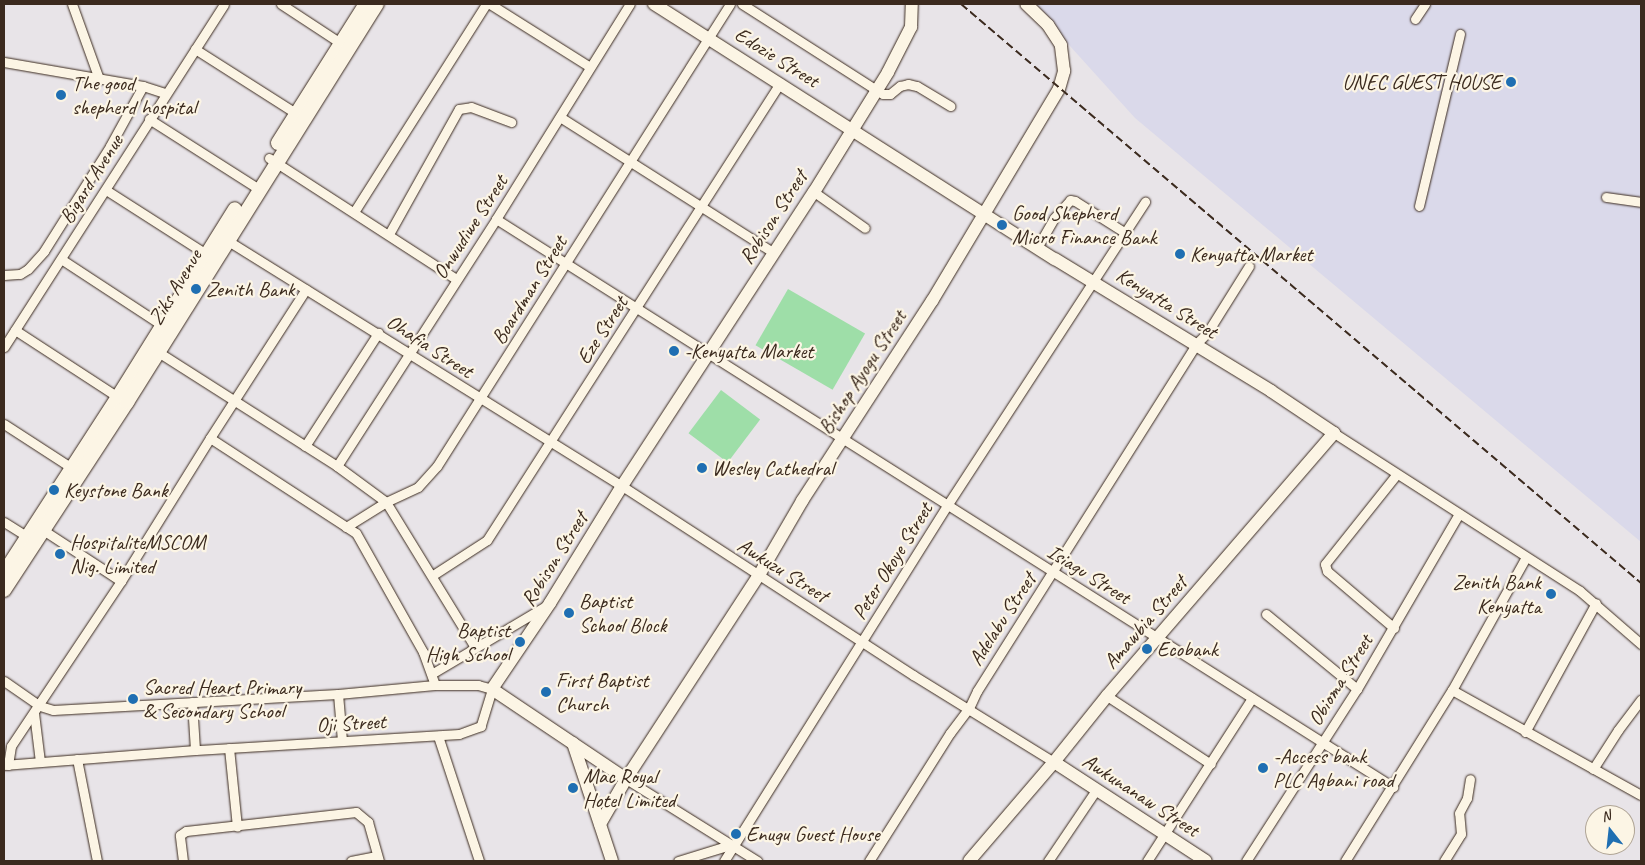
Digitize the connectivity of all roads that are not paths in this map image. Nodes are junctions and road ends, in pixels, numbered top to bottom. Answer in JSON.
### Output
{"nodes":[{"id":1,"x":72,"y":4,"type":"edge"},
{"id":2,"x":224,"y":4,"type":"edge"},
{"id":3,"x":281,"y":4,"type":"edge"},
{"id":4,"x":366,"y":4,"type":"edge"},
{"id":5,"x":377,"y":4,"type":"edge"},
{"id":6,"x":488,"y":4,"type":"edge"},
{"id":7,"x":630,"y":4,"type":"edge"},
{"id":8,"x":654,"y":4,"type":"edge"},
{"id":9,"x":730,"y":4,"type":"edge"},
{"id":10,"x":742,"y":4,"type":"edge"},
{"id":11,"x":912,"y":4,"type":"edge"},
{"id":12,"x":1026,"y":4,"type":"edge"},
{"id":13,"x":1425,"y":4,"type":"edge"},
{"id":14,"x":1415,"y":18,"type":"dead end"},
{"id":15,"x":1460,"y":34,"type":"dead end"},
{"id":16,"x":709,"y":38,"type":"junction"},
{"id":17,"x":345,"y":46,"type":"junction"},
{"id":18,"x":195,"y":49,"type":"junction"},
{"id":19,"x":4,"y":62,"type":"edge"},
{"id":20,"x":590,"y":67,"type":"junction"},
{"id":21,"x":99,"y":79,"type":"junction"},
{"id":22,"x":780,"y":83,"type":"junction"},
{"id":23,"x":143,"y":86,"type":"junction"},
{"id":24,"x":876,"y":90,"type":"junction"},
{"id":25,"x":165,"y":93,"type":"junction"},
{"id":26,"x":950,"y":106,"type":"dead end"},
{"id":27,"x":300,"y":116,"type":"junction"},
{"id":28,"x":560,"y":116,"type":"junction"},
{"id":29,"x":150,"y":119,"type":"junction"},
{"id":30,"x":511,"y":122,"type":"dead end"},
{"id":31,"x":852,"y":128,"type":"junction"},
{"id":32,"x":273,"y":160,"type":"junction"},
{"id":33,"x":632,"y":162,"type":"junction"},
{"id":34,"x":255,"y":187,"type":"junction"},
{"id":35,"x":106,"y":190,"type":"junction"},
{"id":36,"x":814,"y":192,"type":"junction"},
{"id":37,"x":1606,"y":197,"type":"dead end"},
{"id":38,"x":1145,"y":202,"type":"dead end"},
{"id":39,"x":1641,"y":202,"type":"edge"},
{"id":40,"x":702,"y":206,"type":"junction"},
{"id":41,"x":1419,"y":206,"type":"dead end"},
{"id":42,"x":354,"y":212,"type":"junction"},
{"id":43,"x":985,"y":213,"type":"junction"},
{"id":44,"x":496,"y":219,"type":"junction"},
{"id":45,"x":865,"y":228,"type":"dead end"},
{"id":46,"x":1124,"y":232,"type":"junction"},
{"id":47,"x":388,"y":234,"type":"junction"},
{"id":48,"x":223,"y":238,"type":"junction"},
{"id":49,"x":1038,"y":246,"type":"junction"},
{"id":50,"x":773,"y":252,"type":"junction"},
{"id":51,"x":206,"y":254,"type":"junction"},
{"id":52,"x":61,"y":259,"type":"junction"},
{"id":53,"x":565,"y":264,"type":"junction"},
{"id":54,"x":1249,"y":266,"type":"dead end"},
{"id":55,"x":4,"y":275,"type":"edge"},
{"id":56,"x":456,"y":279,"type":"junction"},
{"id":57,"x":1093,"y":281,"type":"junction"},
{"id":58,"x":306,"y":290,"type":"junction"},
{"id":59,"x":637,"y":309,"type":"junction"},
{"id":60,"x":167,"y":329,"type":"junction"},
{"id":61,"x":15,"y":330,"type":"junction"},
{"id":62,"x":378,"y":333,"type":"junction"},
{"id":63,"x":1196,"y":344,"type":"junction"},
{"id":64,"x":4,"y":347,"type":"edge"},
{"id":65,"x":154,"y":349,"type":"junction"},
{"id":66,"x":710,"y":352,"type":"junction"},
{"id":67,"x":410,"y":354,"type":"junction"},
{"id":68,"x":122,"y":400,"type":"junction"},
{"id":69,"x":234,"y":400,"type":"junction"},
{"id":70,"x":481,"y":400,"type":"junction"},
{"id":71,"x":4,"y":424,"type":"edge"},
{"id":72,"x":1334,"y":433,"type":"junction"},
{"id":73,"x":210,"y":438,"type":"junction"},
{"id":74,"x":843,"y":439,"type":"junction"},
{"id":75,"x":550,"y":442,"type":"junction"},
{"id":76,"x":305,"y":446,"type":"junction"},
{"id":77,"x":337,"y":466,"type":"junction"},
{"id":78,"x":76,"y":470,"type":"junction"},
{"id":79,"x":1396,"y":475,"type":"junction"},
{"id":80,"x":622,"y":486,"type":"junction"},
{"id":81,"x":386,"y":502,"type":"junction"},
{"id":82,"x":948,"y":504,"type":"junction"},
{"id":83,"x":1459,"y":514,"type":"junction"},
{"id":84,"x":4,"y":522,"type":"edge"},
{"id":85,"x":346,"y":527,"type":"junction"},
{"id":86,"x":35,"y":533,"type":"junction"},
{"id":87,"x":1526,"y":557,"type":"junction"},
{"id":88,"x":1053,"y":572,"type":"junction"},
{"id":89,"x":4,"y":573,"type":"edge"},
{"id":90,"x":433,"y":575,"type":"junction"},
{"id":91,"x":759,"y":576,"type":"junction"},
{"id":92,"x":122,"y":581,"type":"junction"},
{"id":93,"x":4,"y":590,"type":"edge"},
{"id":94,"x":1596,"y":603,"type":"junction"},
{"id":95,"x":550,"y":604,"type":"junction"},
{"id":96,"x":1266,"y":614,"type":"dead end"},
{"id":97,"x":1394,"y":628,"type":"junction"},
{"id":98,"x":1159,"y":638,"type":"junction"},
{"id":99,"x":863,"y":642,"type":"junction"},
{"id":100,"x":1641,"y":644,"type":"edge"},
{"id":101,"x":475,"y":648,"type":"junction"},
{"id":102,"x":433,"y":673,"type":"junction"},
{"id":103,"x":4,"y":682,"type":"edge"},
{"id":104,"x":435,"y":685,"type":"junction"},
{"id":105,"x":492,"y":689,"type":"junction"},
{"id":106,"x":1357,"y":689,"type":"junction"},
{"id":107,"x":1452,"y":690,"type":"junction"},
{"id":108,"x":338,"y":694,"type":"junction"},
{"id":109,"x":1107,"y":696,"type":"junction"},
{"id":110,"x":1252,"y":698,"type":"junction"},
{"id":111,"x":1641,"y":700,"type":"edge"},
{"id":112,"x":192,"y":702,"type":"junction"},
{"id":113,"x":969,"y":708,"type":"junction"},
{"id":114,"x":37,"y":710,"type":"junction"},
{"id":115,"x":1525,"y":732,"type":"junction"},
{"id":116,"x":438,"y":736,"type":"junction"},
{"id":117,"x":342,"y":741,"type":"junction"},
{"id":118,"x":1322,"y":741,"type":"junction"},
{"id":119,"x":573,"y":744,"type":"junction"},
{"id":120,"x":229,"y":748,"type":"junction"},
{"id":121,"x":194,"y":750,"type":"junction"},
{"id":122,"x":77,"y":759,"type":"junction"},
{"id":123,"x":40,"y":762,"type":"junction"},
{"id":124,"x":1054,"y":762,"type":"junction"},
{"id":125,"x":1210,"y":764,"type":"junction"},
{"id":126,"x":6,"y":765,"type":"edge"},
{"id":127,"x":1593,"y":770,"type":"junction"},
{"id":128,"x":626,"y":779,"type":"junction"},
{"id":129,"x":1470,"y":779,"type":"dead end"},
{"id":130,"x":1393,"y":786,"type":"junction"},
{"id":131,"x":1096,"y":790,"type":"junction"},
{"id":132,"x":1641,"y":796,"type":"edge"},
{"id":133,"x":600,"y":824,"type":"junction"},
{"id":134,"x":238,"y":827,"type":"junction"},
{"id":135,"x":1164,"y":834,"type":"junction"},
{"id":136,"x":732,"y":846,"type":"junction"},
{"id":137,"x":378,"y":858,"type":"edge"},
{"id":138,"x":96,"y":861,"type":"edge"},
{"id":139,"x":183,"y":861,"type":"edge"},
{"id":140,"x":352,"y":861,"type":"edge"},
{"id":141,"x":479,"y":861,"type":"edge"},
{"id":142,"x":612,"y":861,"type":"edge"},
{"id":143,"x":678,"y":861,"type":"edge"},
{"id":144,"x":724,"y":861,"type":"edge"},
{"id":145,"x":757,"y":861,"type":"edge"},
{"id":146,"x":869,"y":861,"type":"edge"},
{"id":147,"x":969,"y":861,"type":"edge"},
{"id":148,"x":1048,"y":861,"type":"edge"},
{"id":149,"x":1147,"y":861,"type":"edge"},
{"id":150,"x":1206,"y":861,"type":"edge"},
{"id":151,"x":1246,"y":861,"type":"edge"},
{"id":152,"x":1345,"y":861,"type":"edge"},
{"id":153,"x":1444,"y":861,"type":"edge"}],
"edges":[{"from":1,"to":21,"type":"street"},
{"from":2,"to":18,"type":"street","name":"Bigard Avenue"},
{"from":3,"to":17,"type":"street"},
{"from":4,"to":17,"type":"main road","name":"Ziks Avenue"},
{"from":5,"to":17,"type":"main road","name":"Ziks Avenue"},
{"from":6,"to":20,"type":"street"},
{"from":6,"to":42,"type":"street"},
{"from":7,"to":20,"type":"street","name":"Onwudiwe Street"},
{"from":8,"to":16,"type":"main road","name":"Edozie Street"},
{"from":9,"to":16,"type":"street","name":"Boardman Street"},
{"from":10,"to":24,"type":"street"},
{"from":11,"to":24,"type":"main road","name":"Robison Street"},
{"from":12,"to":43,"type":"main road","name":"Bishop Ayogu Street"},
{"from":13,"to":14,"type":"street"},
{"from":15,"to":41,"type":"street"},
{"from":16,"to":22,"type":"main road","name":"Edozie Street"},
{"from":16,"to":33,"type":"street","name":"Boardman Street"},
{"from":17,"to":27,"type":"main road","name":"Ziks Avenue"},
{"from":18,"to":25,"type":"street","name":"Bigard Avenue"},
{"from":18,"to":27,"type":"street"},
{"from":19,"to":21,"type":"street"},
{"from":20,"to":28,"type":"street","name":"Onwudiwe Street"},
{"from":21,"to":23,"type":"street"},
{"from":22,"to":31,"type":"main road","name":"Edozie Street"},
{"from":22,"to":40,"type":"street","name":"Eze Street"},
{"from":23,"to":25,"type":"street"},
{"from":23,"to":55,"type":"street"},
{"from":24,"to":26,"type":"street"},
{"from":24,"to":31,"type":"main road","name":"Robison Street"},
{"from":25,"to":29,"type":"street","name":"Bigard Avenue"},
{"from":27,"to":32,"type":"main road","name":"Ziks Avenue"},
{"from":28,"to":33,"type":"street"},
{"from":28,"to":44,"type":"street","name":"Onwudiwe Street"},
{"from":29,"to":34,"type":"street"},
{"from":29,"to":35,"type":"street","name":"Bigard Avenue"},
{"from":30,"to":47,"type":"street"},
{"from":31,"to":36,"type":"main road","name":"Robison Street"},
{"from":31,"to":43,"type":"main road","name":"Kenyatta Street"},
{"from":32,"to":34,"type":"main road","name":"Ziks Avenue"},
{"from":32,"to":42,"type":"street"},
{"from":33,"to":40,"type":"street"},
{"from":33,"to":53,"type":"street","name":"Boardman Street"},
{"from":34,"to":48,"type":"main road","name":"Ziks Avenue"},
{"from":35,"to":51,"type":"street"},
{"from":35,"to":52,"type":"street","name":"Bigard Avenue"},
{"from":36,"to":45,"type":"street"},
{"from":36,"to":50,"type":"main road","name":"Robison Street"},
{"from":37,"to":39,"type":"street"},
{"from":38,"to":46,"type":"street","name":"Peter Okoye Street"},
{"from":40,"to":50,"type":"street"},
{"from":40,"to":59,"type":"street","name":"Eze Street"},
{"from":42,"to":47,"type":"street"},
{"from":43,"to":49,"type":"main road","name":"Kenyatta Street"},
{"from":43,"to":74,"type":"main road","name":"Bishop Ayogu Street"},
{"from":44,"to":53,"type":"street","name":"Isiagu Street"},
{"from":44,"to":56,"type":"street","name":"Onwudiwe Street"},
{"from":46,"to":49,"type":"street"},
{"from":46,"to":57,"type":"street","name":"Peter Okoye Street"},
{"from":47,"to":56,"type":"street"},
{"from":48,"to":51,"type":"main road","name":"Ziks Avenue"},
{"from":48,"to":58,"type":"street","name":"Ohafia Street"},
{"from":48,"to":60,"type":"main road","name":"Ziks Avenue"},
{"from":49,"to":57,"type":"main road","name":"Kenyatta Street"},
{"from":50,"to":66,"type":"main road","name":"Robison Street"},
{"from":51,"to":60,"type":"main road","name":"Ziks Avenue"},
{"from":52,"to":60,"type":"street"},
{"from":52,"to":61,"type":"street","name":"Bigard Avenue"},
{"from":53,"to":59,"type":"street","name":"Isiagu Street"},
{"from":53,"to":70,"type":"street","name":"Boardman Street"},
{"from":54,"to":63,"type":"street","name":"Adelabu Street"},
{"from":56,"to":67,"type":"street","name":"Onwudiwe Street"},
{"from":57,"to":63,"type":"main road","name":"Kenyatta Street"},
{"from":57,"to":82,"type":"street","name":"Peter Okoye Street"},
{"from":58,"to":62,"type":"street","name":"Ohafia Street"},
{"from":58,"to":69,"type":"street"},
{"from":59,"to":66,"type":"street","name":"Isiagu Street"},
{"from":59,"to":75,"type":"street","name":"Eze Street"},
{"from":60,"to":65,"type":"main road","name":"Ziks Avenue"},
{"from":61,"to":64,"type":"street","name":"Bigard Avenue"},
{"from":61,"to":68,"type":"street"},
{"from":62,"to":67,"type":"street","name":"Ohafia Street"},
{"from":62,"to":76,"type":"street"},
{"from":63,"to":72,"type":"main road","name":"Kenyatta Street"},
{"from":63,"to":88,"type":"street","name":"Adelabu Street"},
{"from":65,"to":68,"type":"main road","name":"Ziks Avenue"},
{"from":65,"to":69,"type":"street"},
{"from":66,"to":74,"type":"street","name":"Isiagu Street"},
{"from":66,"to":80,"type":"main road","name":"Robison Street"},
{"from":67,"to":70,"type":"street","name":"Ohafia Street"},
{"from":67,"to":77,"type":"street","name":"Onwudiwe Street"},
{"from":68,"to":78,"type":"main road","name":"Ziks Avenue"},
{"from":69,"to":73,"type":"street"},
{"from":69,"to":76,"type":"street"},
{"from":70,"to":75,"type":"street","name":"Ohafia Street"},
{"from":70,"to":81,"type":"street","name":"Boardman Street"},
{"from":71,"to":78,"type":"street"},
{"from":72,"to":79,"type":"street"},
{"from":72,"to":98,"type":"main road","name":"Amawbia Street"},
{"from":73,"to":85,"type":"street"},
{"from":73,"to":92,"type":"street"},
{"from":74,"to":82,"type":"street","name":"Isiagu Street"},
{"from":74,"to":91,"type":"main road","name":"Bishop Ayogu Street"},
{"from":75,"to":80,"type":"street","name":"Ohafia Street"},
{"from":75,"to":90,"type":"street","name":"Eze Street"},
{"from":76,"to":77,"type":"street"},
{"from":77,"to":81,"type":"street"},
{"from":78,"to":86,"type":"main road","name":"Ziks Avenue"},
{"from":79,"to":83,"type":"street"},
{"from":79,"to":97,"type":"street"},
{"from":80,"to":91,"type":"street","name":"Awkuzu Street"},
{"from":80,"to":95,"type":"main road","name":"Robison Street"},
{"from":81,"to":85,"type":"street","name":"Boardman Street"},
{"from":81,"to":90,"type":"street"},
{"from":82,"to":88,"type":"street","name":"Isiagu Street"},
{"from":82,"to":99,"type":"street","name":"Peter Okoye Street"},
{"from":83,"to":87,"type":"street"},
{"from":83,"to":97,"type":"street","name":"Obioma Street"},
{"from":84,"to":86,"type":"street"},
{"from":85,"to":102,"type":"street"},
{"from":86,"to":89,"type":"main road","name":"Ziks Avenue"},
{"from":86,"to":92,"type":"street"},
{"from":86,"to":93,"type":"main road","name":"Ziks Avenue"},
{"from":87,"to":94,"type":"street"},
{"from":87,"to":107,"type":"street"},
{"from":88,"to":98,"type":"street","name":"Isiagu Street"},
{"from":88,"to":113,"type":"street","name":"Adelabu Street"},
{"from":90,"to":101,"type":"street"},
{"from":91,"to":99,"type":"street","name":"Awkuzu Street"},
{"from":91,"to":128,"type":"main road","name":"Bishop Ayogu Street"},
{"from":92,"to":114,"type":"street"},
{"from":94,"to":100,"type":"street"},
{"from":94,"to":115,"type":"street"},
{"from":95,"to":101,"type":"street"},
{"from":95,"to":105,"type":"main road","name":"Robison Street"},
{"from":96,"to":106,"type":"street"},
{"from":97,"to":106,"type":"street","name":"Obioma Street"},
{"from":98,"to":109,"type":"main road","name":"Amawbia Street"},
{"from":98,"to":110,"type":"street","name":"Isiagu Street"},
{"from":99,"to":113,"type":"street","name":"Awkuzu Street"},
{"from":99,"to":136,"type":"street","name":"Peter Okoye Street"},
{"from":101,"to":102,"type":"street"},
{"from":102,"to":104,"type":"street"},
{"from":103,"to":114,"type":"street"},
{"from":104,"to":105,"type":"street"},
{"from":104,"to":108,"type":"street"},
{"from":105,"to":116,"type":"street","name":"Oji Street"},
{"from":105,"to":119,"type":"main road"},
{"from":106,"to":118,"type":"street","name":"Obioma Street"},
{"from":107,"to":115,"type":"street"},
{"from":107,"to":130,"type":"street"},
{"from":108,"to":112,"type":"street"},
{"from":108,"to":117,"type":"street"},
{"from":109,"to":124,"type":"main road","name":"Amawbia Street"},
{"from":109,"to":125,"type":"street"},
{"from":110,"to":118,"type":"street","name":"Isiagu Street"},
{"from":110,"to":125,"type":"street"},
{"from":111,"to":127,"type":"street"},
{"from":112,"to":114,"type":"street"},
{"from":112,"to":121,"type":"street"},
{"from":113,"to":124,"type":"street","name":"Awkuzu Street"},
{"from":113,"to":146,"type":"street","name":"Adelabu Street"},
{"from":114,"to":123,"type":"street"},
{"from":114,"to":126,"type":"street"},
{"from":115,"to":127,"type":"street"},
{"from":116,"to":117,"type":"street","name":"Oji Street"},
{"from":116,"to":141,"type":"street"},
{"from":117,"to":120,"type":"street","name":"Oji Street"},
{"from":118,"to":130,"type":"street","name":"Isiagu Street"},
{"from":118,"to":151,"type":"street","name":"Obioma Street"},
{"from":119,"to":128,"type":"main road"},
{"from":119,"to":133,"type":"main road"},
{"from":120,"to":121,"type":"street","name":"Oji Street"},
{"from":120,"to":134,"type":"street"},
{"from":121,"to":122,"type":"street","name":"Oji Street"},
{"from":122,"to":123,"type":"street","name":"Oji Street"},
{"from":122,"to":138,"type":"street"},
{"from":123,"to":126,"type":"street","name":"Oji Street"},
{"from":124,"to":131,"type":"main road","name":"Awkunanaw Street"},
{"from":124,"to":147,"type":"main road","name":"Amawbia Street"},
{"from":125,"to":135,"type":"street"},
{"from":127,"to":132,"type":"street"},
{"from":128,"to":133,"type":"main road","name":"Bishop Ayogu Street"},
{"from":128,"to":136,"type":"street"},
{"from":129,"to":153,"type":"street"},
{"from":130,"to":152,"type":"street"},
{"from":131,"to":135,"type":"main road","name":"Awkunanaw Street"},
{"from":131,"to":148,"type":"street"},
{"from":133,"to":142,"type":"main road"},
{"from":134,"to":137,"type":"street"},
{"from":134,"to":139,"type":"street"},
{"from":135,"to":149,"type":"street"},
{"from":135,"to":150,"type":"main road","name":"Awkunanaw Street"},
{"from":136,"to":143,"type":"street"},
{"from":136,"to":144,"type":"street","name":"Peter Okoye Street"},
{"from":136,"to":145,"type":"street"},
{"from":137,"to":140,"type":"street"}]}
